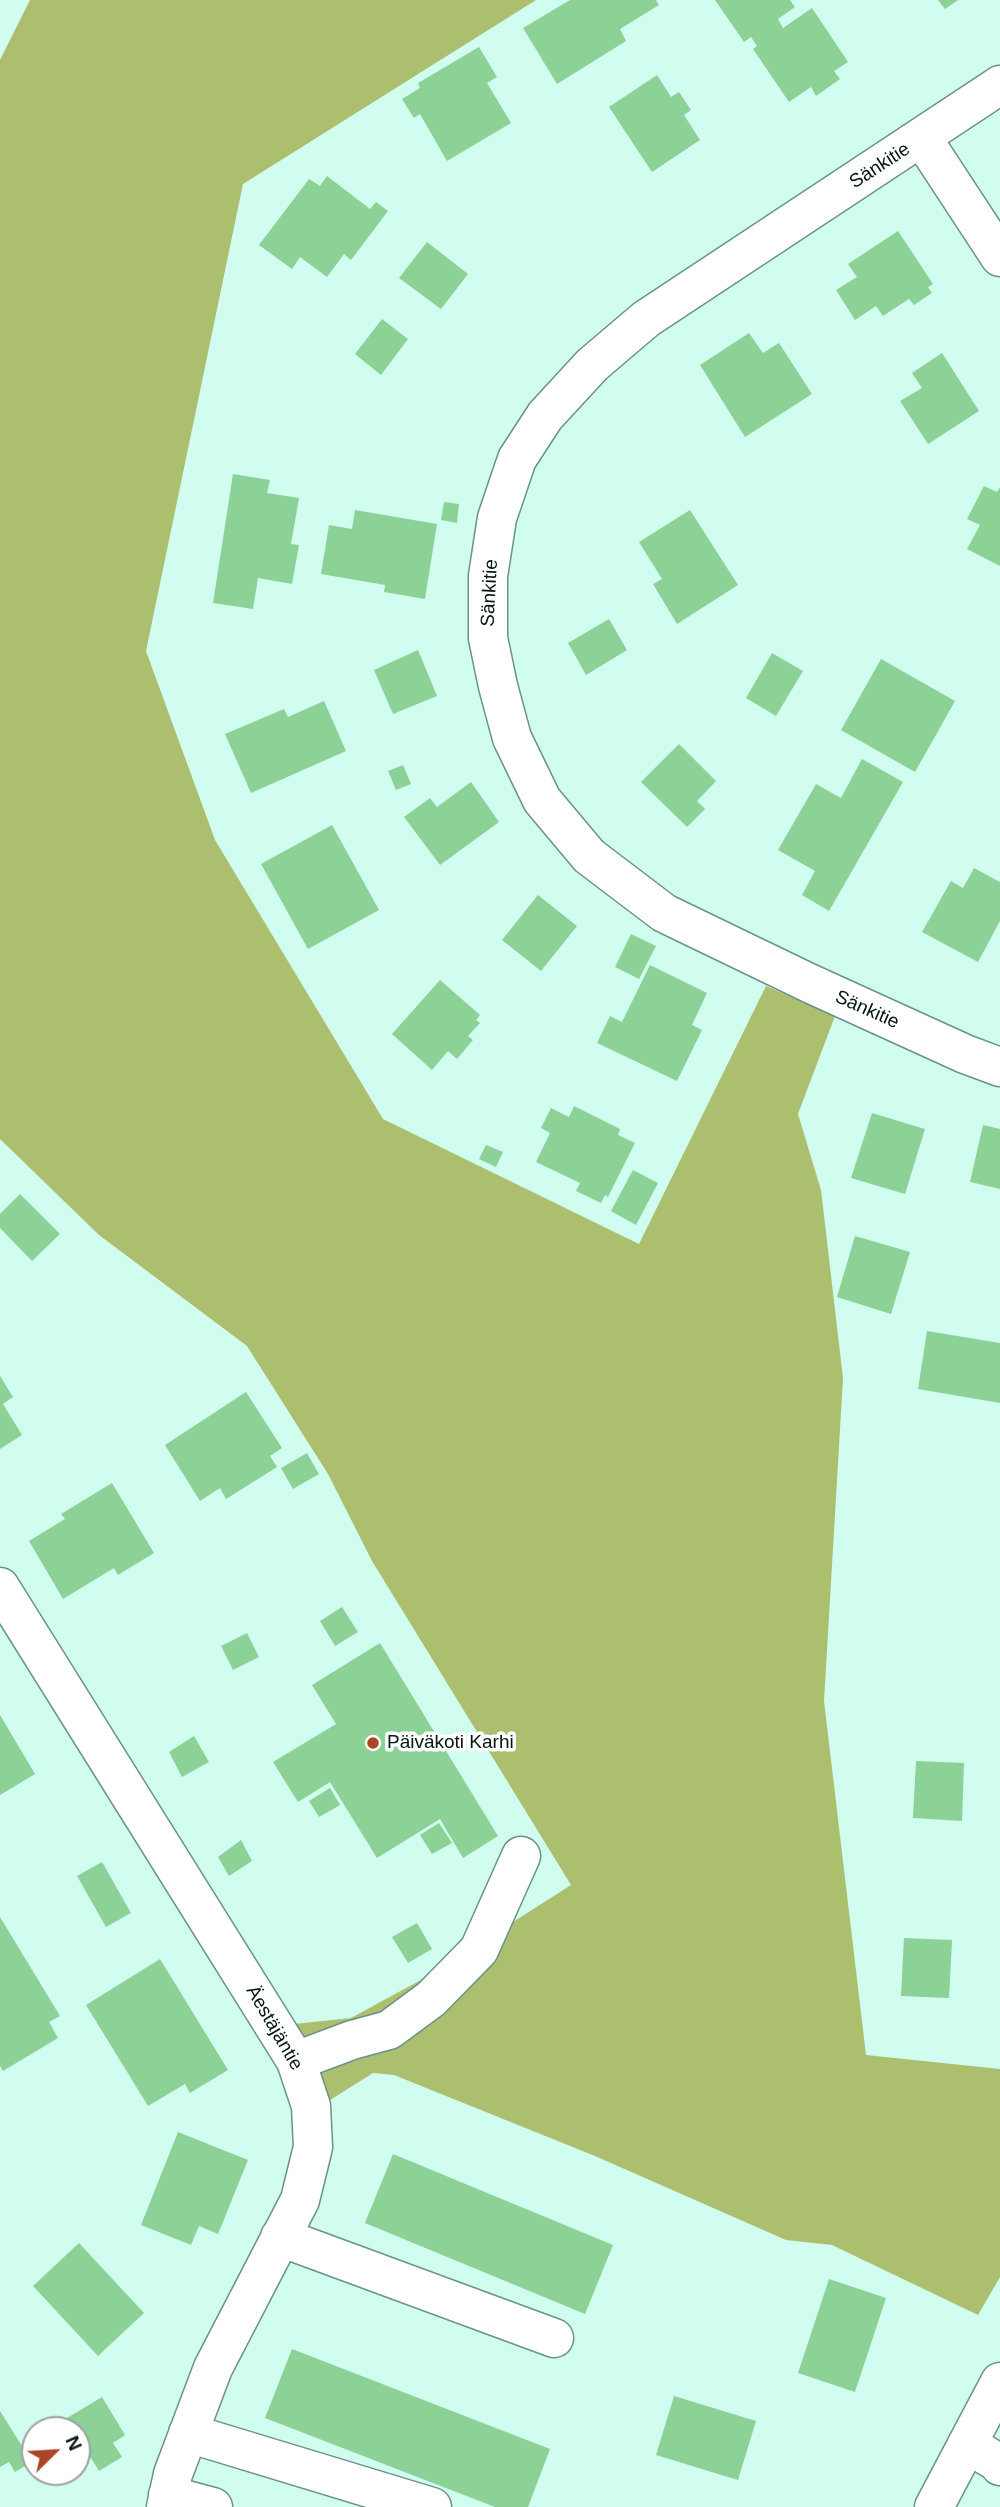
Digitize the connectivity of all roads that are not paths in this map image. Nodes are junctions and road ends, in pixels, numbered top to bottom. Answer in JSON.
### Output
{"nodes":[{"id":1,"x":1000,"y":85,"type":"edge"},
{"id":2,"x":922,"y":138,"type":"junction"},
{"id":3,"x":1000,"y":257,"type":"edge"},
{"id":4,"x":1000,"y":1067,"type":"edge"},
{"id":5,"x":0,"y":1587,"type":"edge"},
{"id":6,"x":520,"y":1856,"type":"dead end"},
{"id":7,"x":296,"y":2061,"type":"junction"},
{"id":8,"x":279,"y":2237,"type":"junction"},
{"id":9,"x":554,"y":2338,"type":"dead end"},
{"id":10,"x":1000,"y":2382,"type":"edge"},
{"id":11,"x":188,"y":2433,"type":"junction"},
{"id":12,"x":967,"y":2444,"type":"junction"},
{"id":13,"x":1000,"y":2466,"type":"edge"},
{"id":14,"x":167,"y":2501,"type":"edge"},
{"id":15,"x":213,"y":2507,"type":"edge"},
{"id":16,"x":432,"y":2507,"type":"edge"},
{"id":17,"x":934,"y":2507,"type":"edge"}],
"edges":[{"from":1,"to":2,"type":"street","name":"Sänkitie"},
{"from":2,"to":3,"type":"street"},
{"from":2,"to":4,"type":"street","name":"Sänkitie"},
{"from":5,"to":7,"type":"street","name":"Äestäjäntie"},
{"from":6,"to":7,"type":"street"},
{"from":7,"to":8,"type":"street","name":"Äestäjäntie"},
{"from":8,"to":9,"type":"street"},
{"from":8,"to":11,"type":"street","name":"Äestäjäntie"},
{"from":10,"to":12,"type":"street"},
{"from":11,"to":14,"type":"street","name":"Äestäjäntie"},
{"from":11,"to":16,"type":"street"},
{"from":12,"to":13,"type":"street"},
{"from":12,"to":17,"type":"street"},
{"from":14,"to":15,"type":"street"}]}
